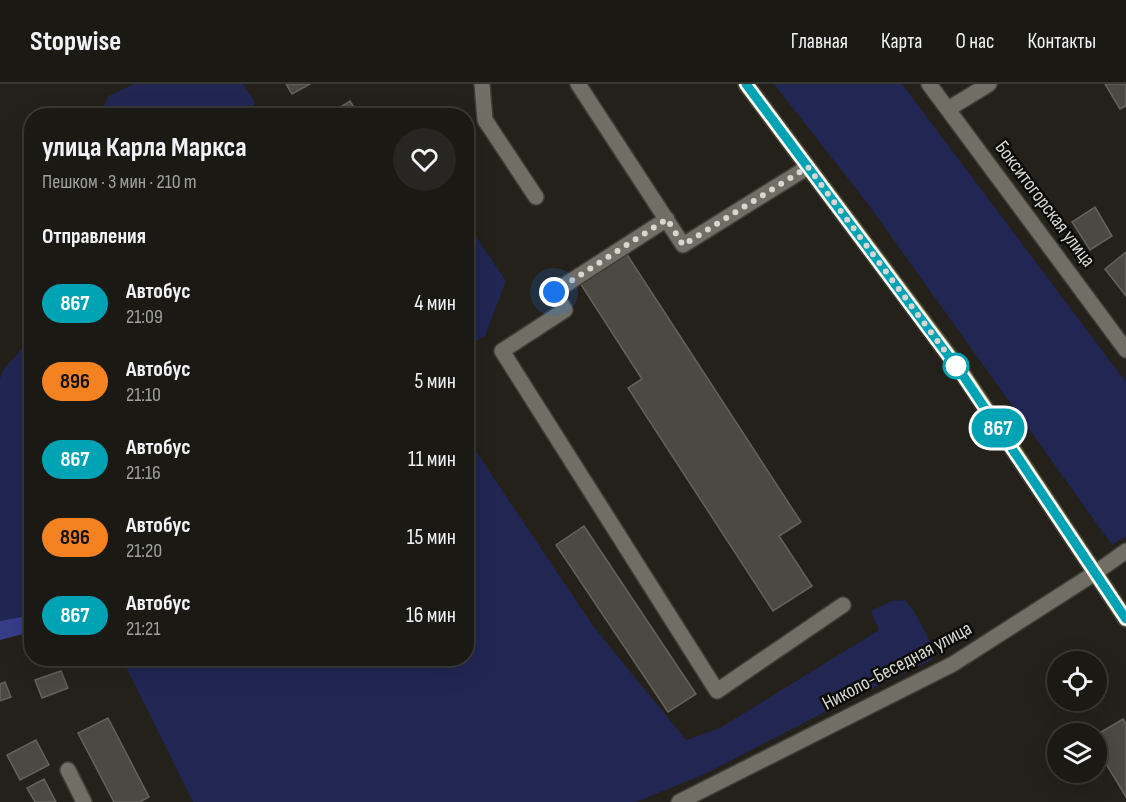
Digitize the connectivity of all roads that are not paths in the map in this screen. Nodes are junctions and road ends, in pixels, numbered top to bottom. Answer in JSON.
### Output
{"nodes":[{"id":1,"x":482,"y":84,"type":"edge"},
{"id":2,"x":578,"y":84,"type":"edge"},
{"id":3,"x":746,"y":84,"type":"edge"},
{"id":4,"x":929,"y":84,"type":"edge"},
{"id":5,"x":989,"y":84,"type":"edge"},
{"id":6,"x":948,"y":109,"type":"junction"},
{"id":7,"x":808,"y":167,"type":"junction"},
{"id":8,"x":536,"y":197,"type":"dead end"},
{"id":9,"x":667,"y":219,"type":"junction"},
{"id":10,"x":1126,"y":350,"type":"edge"},
{"id":11,"x":1126,"y":551,"type":"edge"},
{"id":12,"x":1095,"y":573,"type":"junction"},
{"id":13,"x":843,"y":605,"type":"dead end"},
{"id":14,"x":1126,"y":619,"type":"edge"},
{"id":15,"x":68,"y":770,"type":"dead end"},
{"id":16,"x":84,"y":802,"type":"edge"},
{"id":17,"x":680,"y":802,"type":"edge"}],
"edges":[{"from":1,"to":8,"type":"street"},
{"from":2,"to":9,"type":"street"},
{"from":3,"to":7,"type":"main road"},
{"from":4,"to":6,"type":"street","name":"Бокситогорская улица"},
{"from":5,"to":6,"type":"street"},
{"from":6,"to":10,"type":"street","name":"Бокситогорская улица"},
{"from":7,"to":9,"type":"street"},
{"from":7,"to":12,"type":"main road"},
{"from":9,"to":13,"type":"street"},
{"from":11,"to":12,"type":"street","name":"Николо-Беседная улица"},
{"from":12,"to":14,"type":"main road"},
{"from":12,"to":17,"type":"street","name":"Николо-Беседная улица"},
{"from":15,"to":16,"type":"street"}]}
